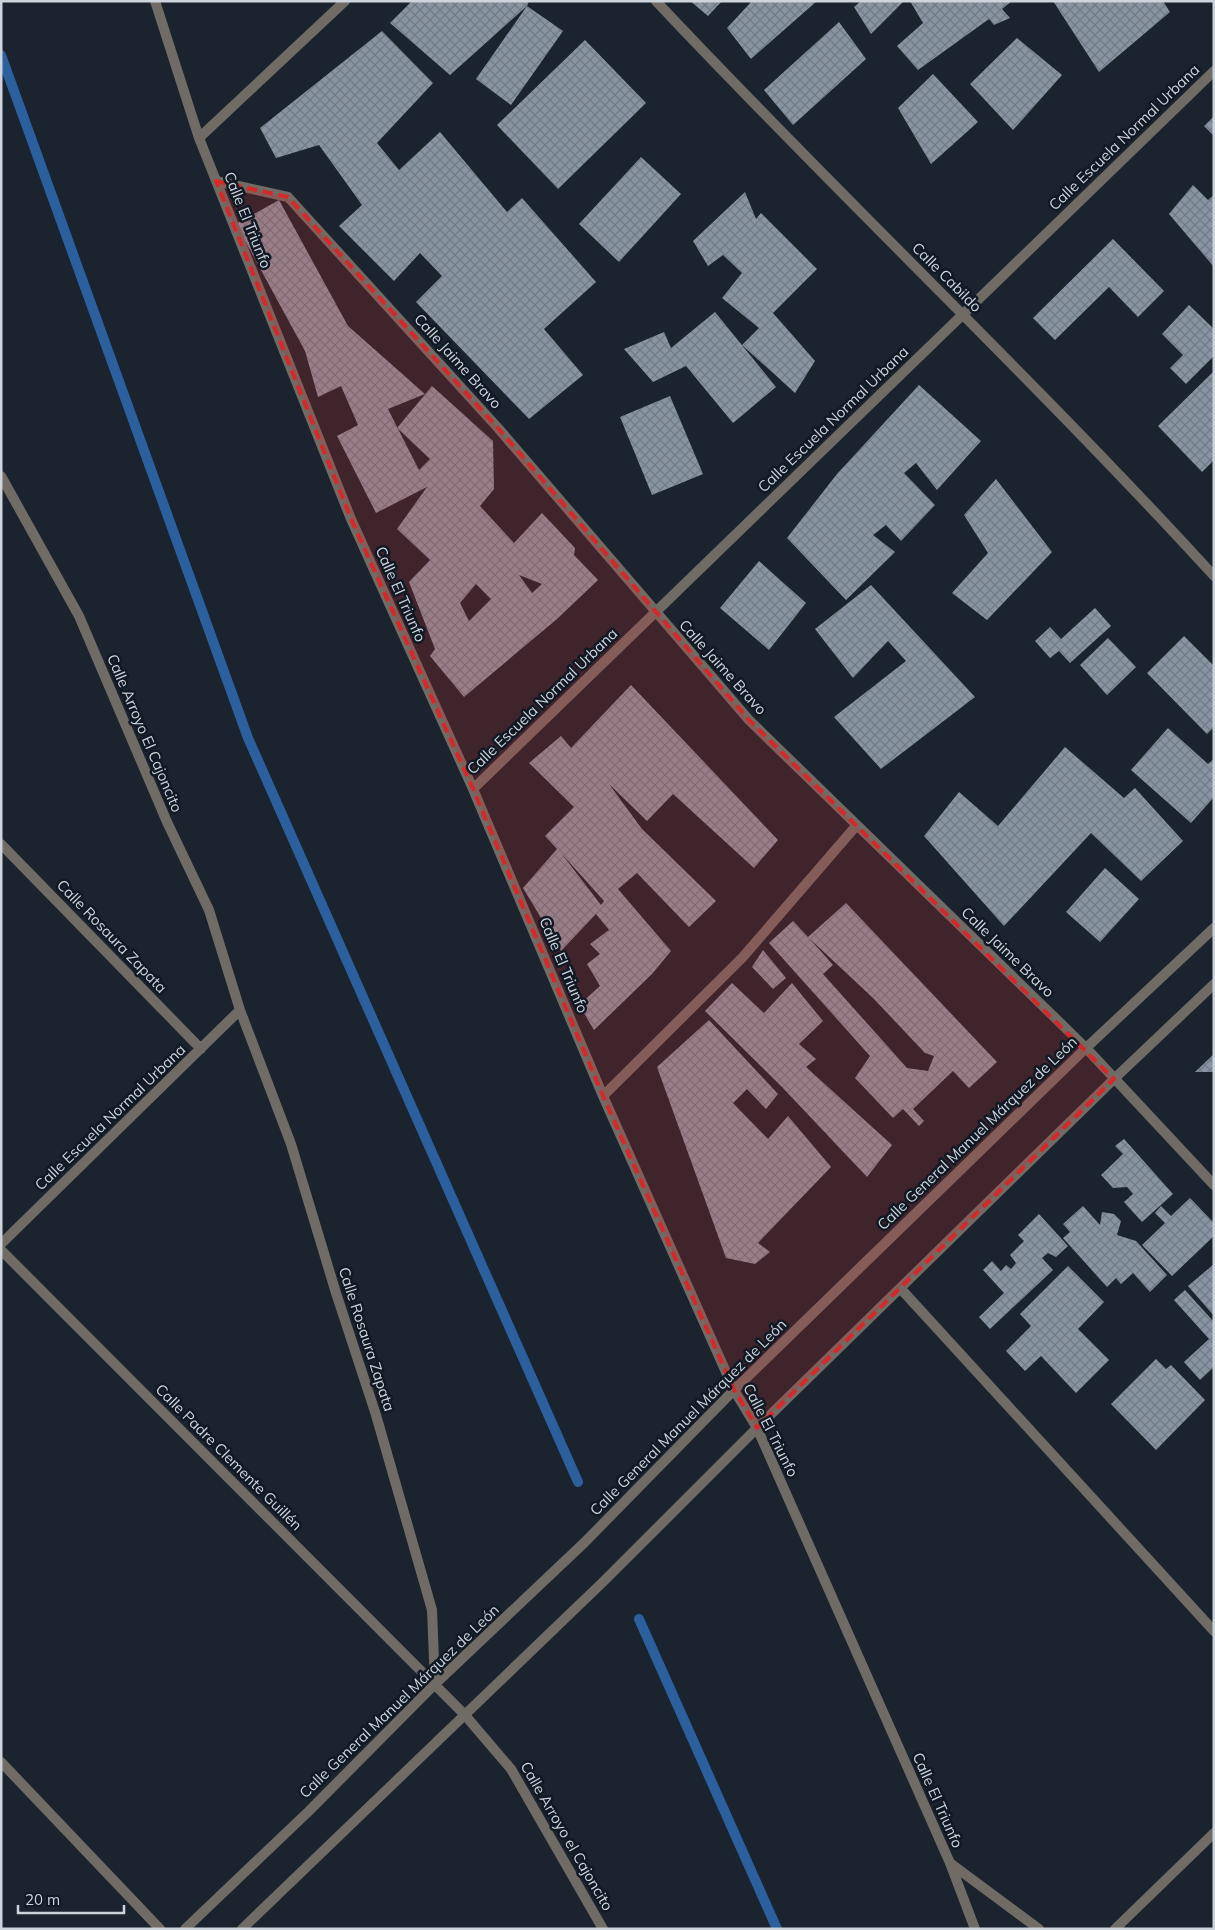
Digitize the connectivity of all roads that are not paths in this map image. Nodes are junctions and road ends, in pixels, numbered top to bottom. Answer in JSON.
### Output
{"nodes":[{"id":1,"x":155,"y":1,"type":"edge"},
{"id":2,"x":344,"y":1,"type":"edge"},
{"id":3,"x":660,"y":2,"type":"edge"},
{"id":4,"x":1214,"y":70,"type":"edge"},
{"id":5,"x":199,"y":138,"type":"junction"},
{"id":6,"x":216,"y":181,"type":"junction"},
{"id":7,"x":963,"y":314,"type":"junction"},
{"id":8,"x":1,"y":476,"type":"edge"},
{"id":9,"x":1214,"y":576,"type":"edge"},
{"id":10,"x":654,"y":613,"type":"junction"},
{"id":11,"x":473,"y":789,"type":"junction"},
{"id":12,"x":856,"y":826,"type":"junction"},
{"id":13,"x":1,"y":844,"type":"edge"},
{"id":14,"x":1214,"y":928,"type":"edge"},
{"id":15,"x":1214,"y":984,"type":"edge"},
{"id":16,"x":240,"y":1010,"type":"junction"},
{"id":17,"x":1086,"y":1048,"type":"junction"},
{"id":18,"x":201,"y":1049,"type":"junction"},
{"id":19,"x":1114,"y":1079,"type":"junction"},
{"id":20,"x":603,"y":1096,"type":"junction"},
{"id":21,"x":1214,"y":1185,"type":"edge"},
{"id":22,"x":1,"y":1244,"type":"edge"},
{"id":23,"x":1,"y":1250,"type":"edge"},
{"id":24,"x":901,"y":1289,"type":"junction"},
{"id":25,"x":734,"y":1390,"type":"junction"},
{"id":26,"x":757,"y":1428,"type":"junction"},
{"id":27,"x":1214,"y":1631,"type":"edge"},
{"id":28,"x":435,"y":1684,"type":"junction"},
{"id":29,"x":464,"y":1714,"type":"junction"},
{"id":30,"x":1,"y":1762,"type":"edge"},
{"id":31,"x":1214,"y":1833,"type":"edge"},
{"id":32,"x":950,"y":1863,"type":"junction"},
{"id":33,"x":160,"y":1929,"type":"edge"},
{"id":34,"x":185,"y":1929,"type":"edge"},
{"id":35,"x":242,"y":1929,"type":"edge"},
{"id":36,"x":603,"y":1929,"type":"edge"},
{"id":37,"x":975,"y":1929,"type":"edge"},
{"id":38,"x":1039,"y":1929,"type":"edge"},
{"id":39,"x":1114,"y":1929,"type":"edge"}],
"edges":[{"from":1,"to":5,"type":"street","name":"Calle El Triunfo"},
{"from":2,"to":5,"type":"street"},
{"from":3,"to":7,"type":"street","name":"Calle Cabildo"},
{"from":4,"to":7,"type":"street","name":"Calle Escuela Normal Urbana"},
{"from":5,"to":6,"type":"street","name":"Calle El Triunfo"},
{"from":6,"to":10,"type":"street","name":"Calle Jaime Bravo"},
{"from":6,"to":11,"type":"street","name":"Calle El Triunfo"},
{"from":7,"to":9,"type":"street","name":"Calle Cabildo"},
{"from":7,"to":10,"type":"street","name":"Calle Escuela Normal Urbana"},
{"from":8,"to":16,"type":"street","name":"Calle Arroyo El Cajoncito"},
{"from":10,"to":11,"type":"street","name":"Calle Escuela Normal Urbana"},
{"from":10,"to":12,"type":"street","name":"Calle Jaime Bravo"},
{"from":11,"to":20,"type":"street","name":"Calle El Triunfo"},
{"from":12,"to":17,"type":"street","name":"Calle Jaime Bravo"},
{"from":12,"to":20,"type":"street"},
{"from":13,"to":18,"type":"street","name":"Calle Rosaura Zapata"},
{"from":14,"to":17,"type":"street","name":"Calle General Manuel Márquez de León"},
{"from":15,"to":19,"type":"street"},
{"from":16,"to":18,"type":"street","name":"Calle Escuela Normal Urbana"},
{"from":16,"to":28,"type":"street","name":"Calle Rosaura Zapata"},
{"from":17,"to":19,"type":"street","name":"Calle Jaime Bravo"},
{"from":17,"to":25,"type":"street","name":"Calle General Manuel Márquez de León"},
{"from":18,"to":22,"type":"street","name":"Calle Escuela Normal Urbana"},
{"from":19,"to":21,"type":"street","name":"Calle Jaime Bravo"},
{"from":19,"to":24,"type":"street"},
{"from":20,"to":25,"type":"street","name":"Calle El Triunfo"},
{"from":23,"to":28,"type":"street","name":"Calle Padre Clemente Guillén"},
{"from":24,"to":26,"type":"street"},
{"from":24,"to":27,"type":"street"},
{"from":25,"to":26,"type":"street","name":"Calle El Triunfo"},
{"from":25,"to":28,"type":"street","name":"Calle General Manuel Márquez de León"},
{"from":26,"to":29,"type":"street"},
{"from":26,"to":32,"type":"street","name":"Calle El Triunfo"},
{"from":28,"to":29,"type":"street","name":"Calle Padre Clemente Guillén"},
{"from":28,"to":34,"type":"street","name":"Calle General Manuel Márquez de León"},
{"from":29,"to":35,"type":"street"},
{"from":29,"to":36,"type":"street","name":"Calle Arroyo el Cajoncito"},
{"from":30,"to":33,"type":"street"},
{"from":31,"to":39,"type":"street"},
{"from":32,"to":37,"type":"street","name":"Calle El Triunfo"},
{"from":32,"to":38,"type":"street"}]}
